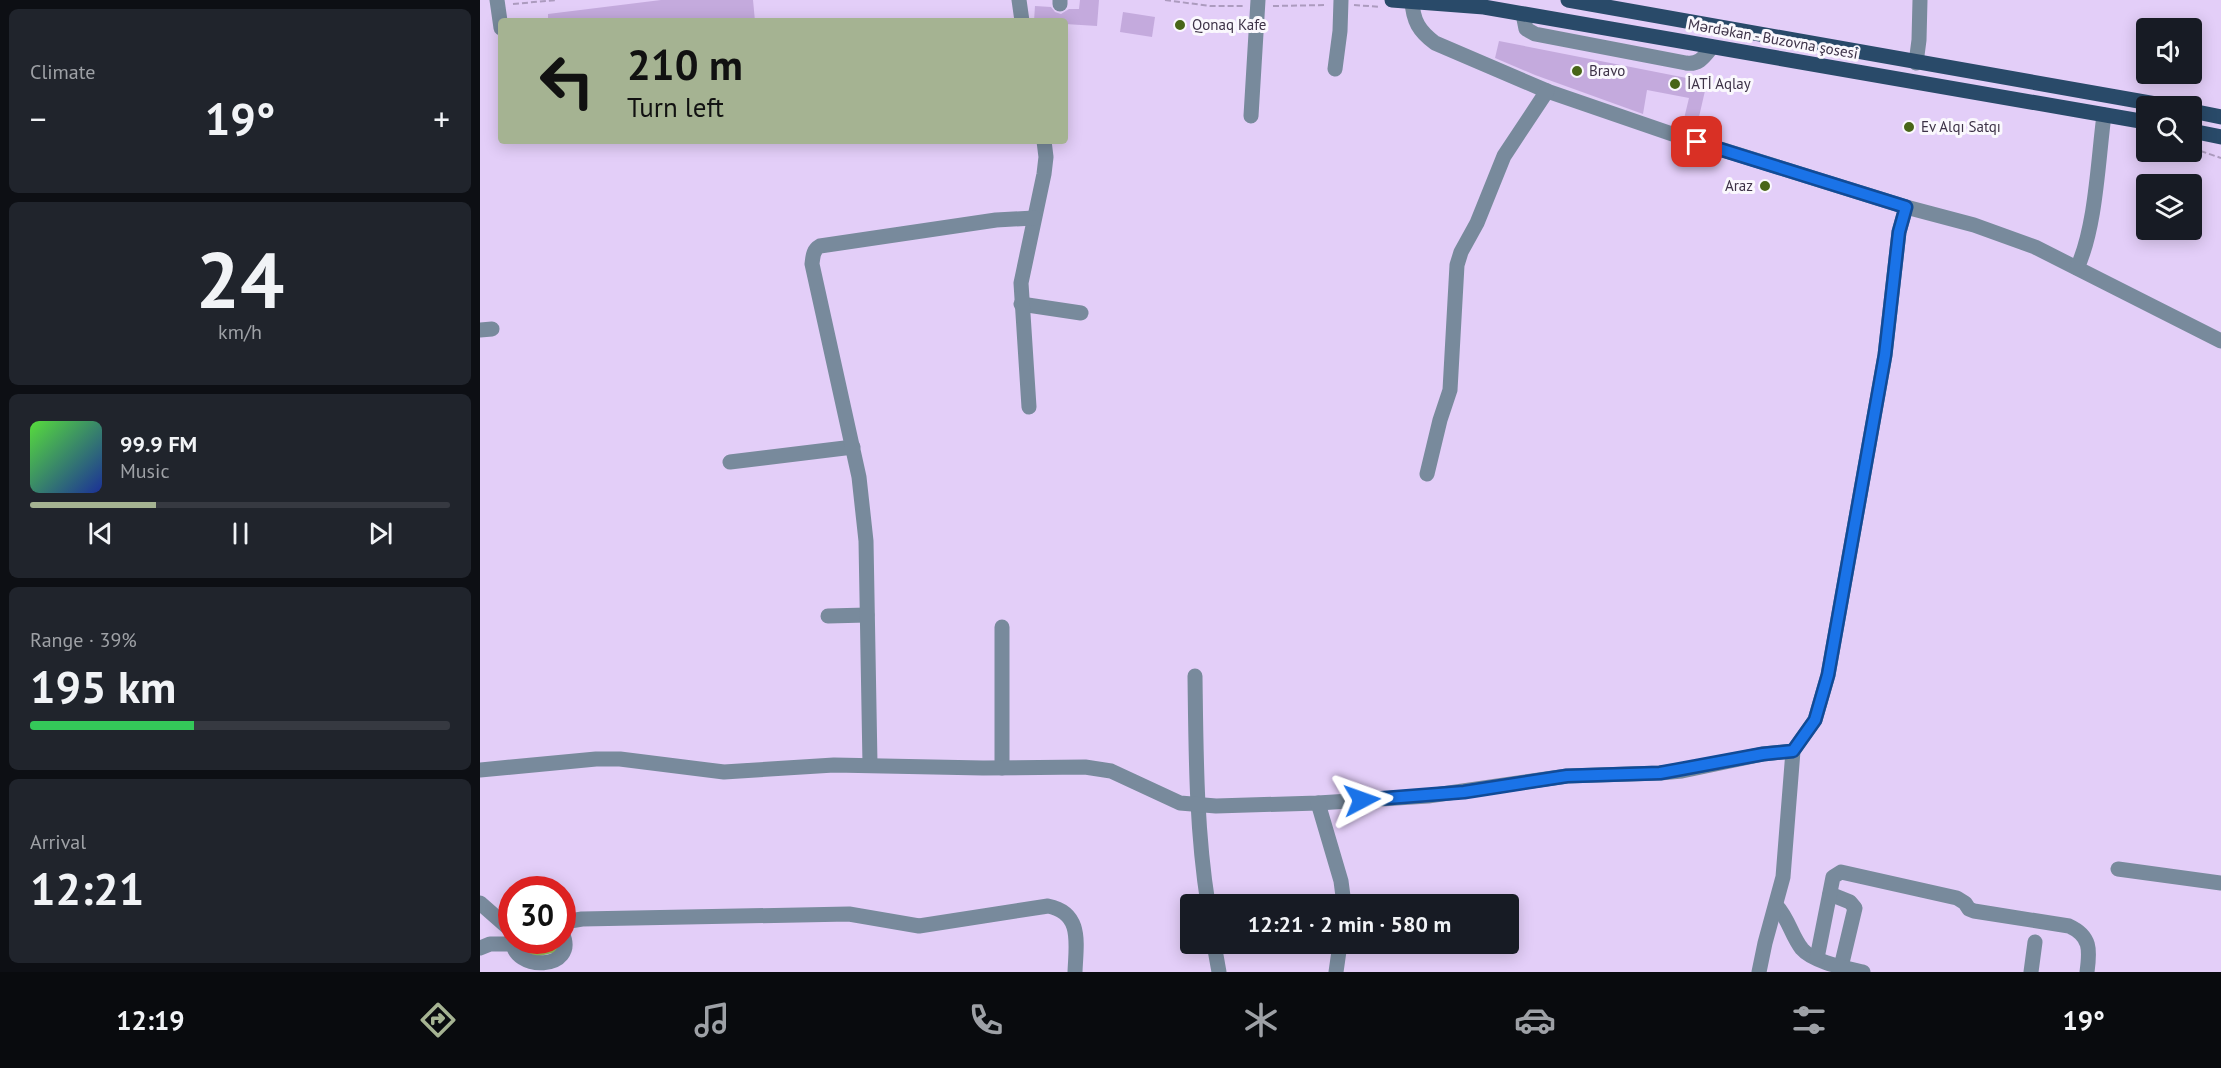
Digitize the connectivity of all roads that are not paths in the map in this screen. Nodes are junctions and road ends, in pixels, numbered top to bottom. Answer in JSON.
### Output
{"nodes":[{"id":1,"x":1019,"y":0,"type":"edge"},
{"id":2,"x":1258,"y":0,"type":"edge"},
{"id":3,"x":1341,"y":0,"type":"edge"},
{"id":4,"x":1392,"y":0,"type":"edge"},
{"id":5,"x":1568,"y":0,"type":"edge"},
{"id":6,"x":1920,"y":0,"type":"edge"},
{"id":7,"x":1412,"y":1,"type":"edge"},
{"id":8,"x":498,"y":3,"type":"edge"},
{"id":9,"x":500,"y":18,"type":"edge"},
{"id":10,"x":1022,"y":18,"type":"edge"},
{"id":11,"x":1916,"y":63,"type":"junction"},
{"id":12,"x":1335,"y":69,"type":"dead end"},
{"id":13,"x":1547,"y":91,"type":"junction"},
{"id":14,"x":2136,"y":101,"type":"edge"},
{"id":15,"x":2202,"y":113,"type":"edge"},
{"id":16,"x":2104,"y":115,"type":"junction"},
{"id":17,"x":1251,"y":116,"type":"dead end"},
{"id":18,"x":2221,"y":117,"type":"edge"},
{"id":19,"x":2136,"y":120,"type":"edge"},
{"id":20,"x":2202,"y":133,"type":"edge"},
{"id":21,"x":2221,"y":137,"type":"edge"},
{"id":22,"x":1044,"y":144,"type":"edge"},
{"id":23,"x":1906,"y":207,"type":"junction"},
{"id":24,"x":1034,"y":218,"type":"junction"},
{"id":25,"x":2077,"y":268,"type":"junction"},
{"id":26,"x":1021,"y":304,"type":"junction"},
{"id":27,"x":1082,"y":313,"type":"dead end"},
{"id":28,"x":2221,"y":341,"type":"edge"},
{"id":29,"x":1029,"y":407,"type":"dead end"},
{"id":30,"x":853,"y":447,"type":"junction"},
{"id":31,"x":730,"y":462,"type":"dead end"},
{"id":32,"x":1427,"y":474,"type":"dead end"},
{"id":33,"x":867,"y":615,"type":"junction"},
{"id":34,"x":828,"y":616,"type":"dead end"},
{"id":35,"x":1002,"y":627,"type":"dead end"},
{"id":36,"x":1195,"y":676,"type":"dead end"},
{"id":37,"x":1793,"y":751,"type":"junction"},
{"id":38,"x":870,"y":764,"type":"junction"},
{"id":39,"x":1002,"y":768,"type":"junction"},
{"id":40,"x":480,"y":770,"type":"edge"},
{"id":41,"x":1318,"y":803,"type":"junction"},
{"id":42,"x":1198,"y":806,"type":"junction"},
{"id":43,"x":2118,"y":869,"type":"dead end"},
{"id":44,"x":2221,"y":883,"type":"edge"},
{"id":45,"x":1207,"y":894,"type":"edge"},
{"id":46,"x":1343,"y":894,"type":"edge"},
{"id":47,"x":1830,"y":894,"type":"junction"},
{"id":48,"x":480,"y":903,"type":"edge"},
{"id":49,"x":1776,"y":905,"type":"junction"},
{"id":50,"x":576,"y":920,"type":"edge"},
{"id":51,"x":498,"y":923,"type":"edge"},
{"id":52,"x":498,"y":942,"type":"edge"},
{"id":53,"x":2035,"y":942,"type":"dead end"},
{"id":54,"x":480,"y":948,"type":"edge"},
{"id":55,"x":514,"y":954,"type":"edge"},
{"id":56,"x":563,"y":954,"type":"edge"},
{"id":57,"x":1216,"y":954,"type":"edge"},
{"id":58,"x":1339,"y":954,"type":"edge"},
{"id":59,"x":1817,"y":958,"type":"junction"},
{"id":60,"x":1841,"y":967,"type":"junction"},
{"id":61,"x":554,"y":969,"type":"edge"},
{"id":62,"x":1075,"y":972,"type":"edge"},
{"id":63,"x":1219,"y":972,"type":"edge"},
{"id":64,"x":1336,"y":972,"type":"edge"},
{"id":65,"x":1759,"y":972,"type":"edge"},
{"id":66,"x":1863,"y":972,"type":"edge"},
{"id":67,"x":2031,"y":972,"type":"edge"},
{"id":68,"x":2087,"y":972,"type":"edge"}],
"edges":[{"from":1,"to":10,"type":"street"},
{"from":2,"to":17,"type":"street"},
{"from":3,"to":12,"type":"street"},
{"from":4,"to":7,"type":"main road","name":"Mərdəkan - Buzovna şosesi"},
{"from":5,"to":11,"type":"main road","name":"Mərdəkan - Buzovna şosesi"},
{"from":6,"to":11,"type":"street"},
{"from":7,"to":13,"type":"street"},
{"from":7,"to":16,"type":"main road","name":"Mərdəkan - Buzovna şosesi"},
{"from":8,"to":9,"type":"street"},
{"from":11,"to":14,"type":"main road","name":"Mərdəkan - Buzovna şosesi"},
{"from":13,"to":23,"type":"street"},
{"from":13,"to":32,"type":"street"},
{"from":15,"to":18,"type":"main road"},
{"from":16,"to":19,"type":"main road","name":"Mərdəkan - Buzovna şosesi"},
{"from":16,"to":25,"type":"street"},
{"from":20,"to":21,"type":"main road"},
{"from":22,"to":24,"type":"street"},
{"from":23,"to":25,"type":"street"},
{"from":23,"to":37,"type":"street"},
{"from":24,"to":26,"type":"street"},
{"from":24,"to":30,"type":"street"},
{"from":25,"to":28,"type":"street"},
{"from":26,"to":27,"type":"street"},
{"from":26,"to":29,"type":"street"},
{"from":30,"to":31,"type":"street"},
{"from":30,"to":33,"type":"street"},
{"from":33,"to":34,"type":"street"},
{"from":33,"to":38,"type":"street"},
{"from":35,"to":39,"type":"street"},
{"from":36,"to":42,"type":"street"},
{"from":37,"to":41,"type":"street"},
{"from":37,"to":49,"type":"street"},
{"from":38,"to":39,"type":"street"},
{"from":38,"to":40,"type":"street"},
{"from":39,"to":42,"type":"street"},
{"from":41,"to":42,"type":"street"},
{"from":41,"to":46,"type":"street"},
{"from":42,"to":45,"type":"street"},
{"from":43,"to":44,"type":"street"},
{"from":47,"to":59,"type":"street"},
{"from":47,"to":60,"type":"street"},
{"from":47,"to":68,"type":"street"},
{"from":48,"to":51,"type":"street"},
{"from":49,"to":59,"type":"street"},
{"from":49,"to":65,"type":"street"},
{"from":50,"to":62,"type":"street"},
{"from":52,"to":54,"type":"street"},
{"from":53,"to":67,"type":"street"},
{"from":55,"to":61,"type":"street"},
{"from":56,"to":61,"type":"street"},
{"from":57,"to":63,"type":"street"},
{"from":58,"to":64,"type":"street"},
{"from":59,"to":60,"type":"street"},
{"from":60,"to":66,"type":"street"}]}
